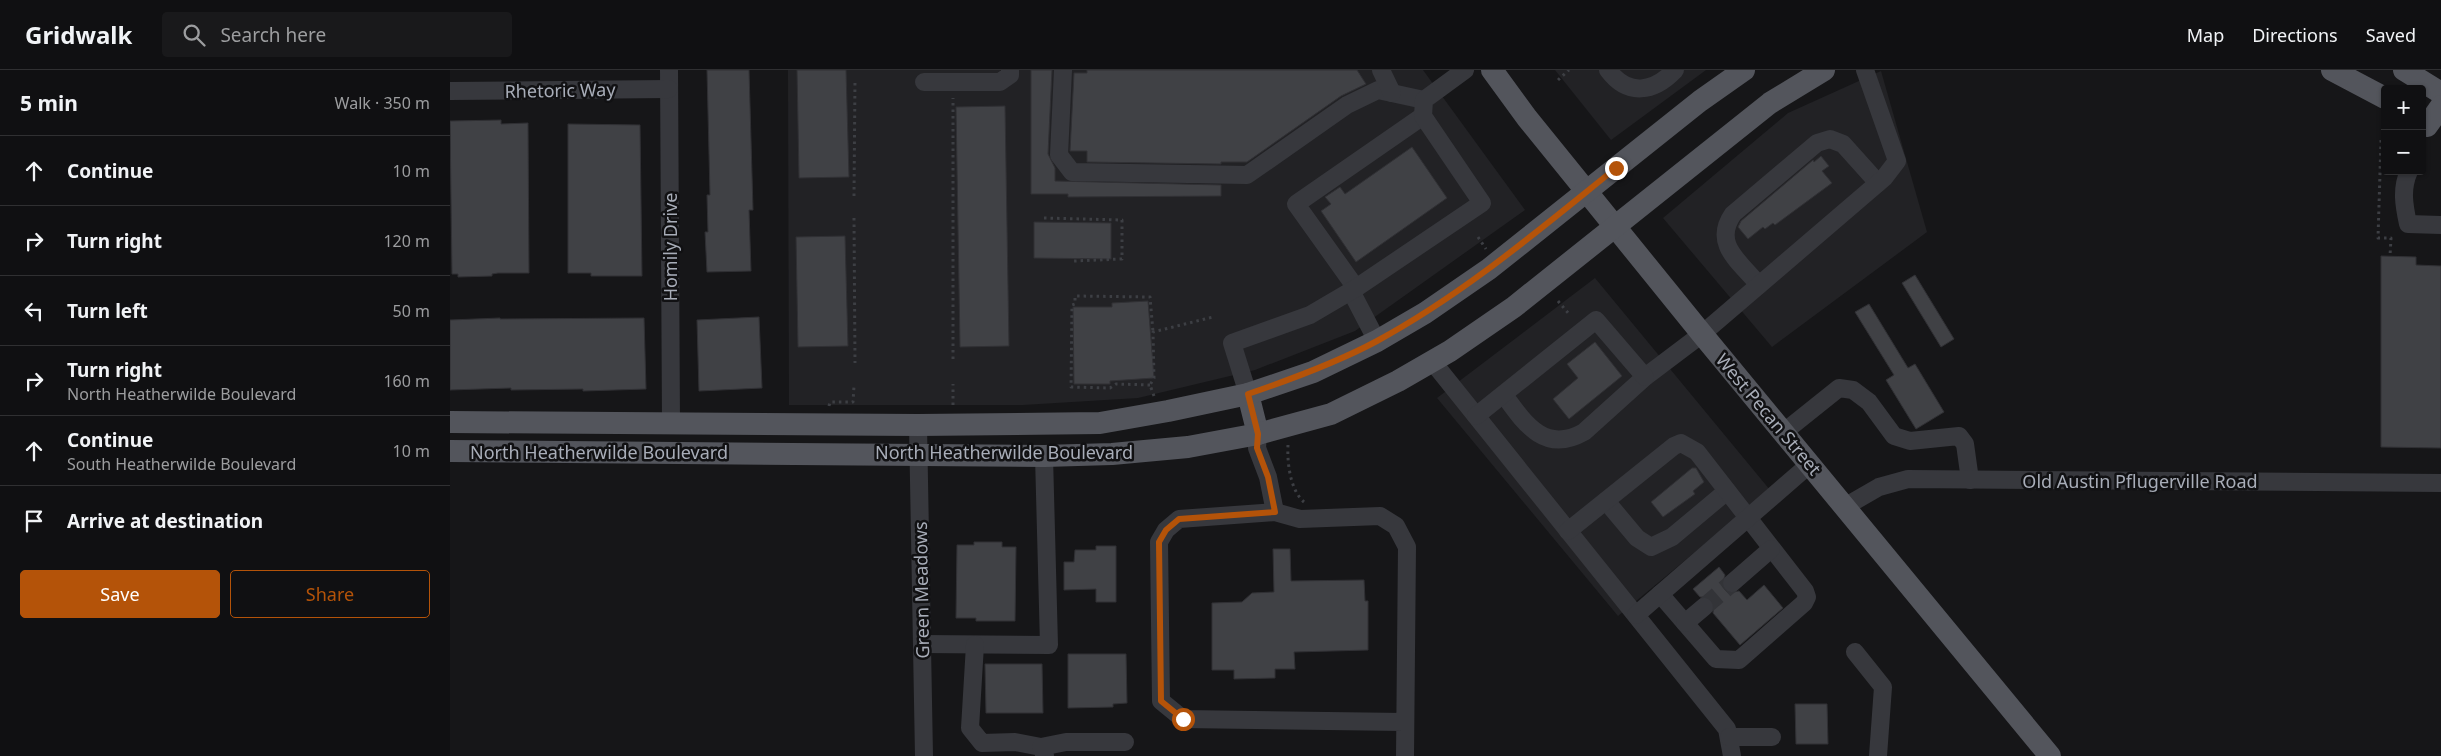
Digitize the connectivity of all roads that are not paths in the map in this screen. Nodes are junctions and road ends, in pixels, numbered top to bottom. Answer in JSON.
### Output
{"nodes":[{"id":1,"x":669,"y":70,"type":"edge"},
{"id":2,"x":1010,"y":70,"type":"edge"},
{"id":3,"x":1063,"y":70,"type":"edge"},
{"id":4,"x":1382,"y":70,"type":"edge"},
{"id":5,"x":1465,"y":70,"type":"edge"},
{"id":6,"x":1492,"y":70,"type":"edge"},
{"id":7,"x":1608,"y":70,"type":"edge"},
{"id":8,"x":1676,"y":70,"type":"edge"},
{"id":9,"x":1744,"y":70,"type":"edge"},
{"id":10,"x":1824,"y":70,"type":"edge"},
{"id":11,"x":1865,"y":70,"type":"edge"},
{"id":12,"x":2332,"y":70,"type":"edge"},
{"id":13,"x":2404,"y":70,"type":"edge"},
{"id":14,"x":924,"y":82,"type":"dead end"},
{"id":15,"x":669,"y":89,"type":"junction"},
{"id":16,"x":450,"y":92,"type":"edge"},
{"id":17,"x":1392,"y":93,"type":"junction"},
{"id":18,"x":2441,"y":93,"type":"edge"},
{"id":19,"x":2381,"y":96,"type":"edge"},
{"id":20,"x":2441,"y":106,"type":"edge"},
{"id":21,"x":1423,"y":108,"type":"junction"},
{"id":22,"x":2428,"y":131,"type":"edge"},
{"id":23,"x":2407,"y":175,"type":"edge"},
{"id":24,"x":1878,"y":183,"type":"junction"},
{"id":25,"x":1588,"y":191,"type":"junction"},
{"id":26,"x":2441,"y":225,"type":"edge"},
{"id":27,"x":1616,"y":226,"type":"junction"},
{"id":28,"x":1759,"y":285,"type":"junction"},
{"id":29,"x":1354,"y":290,"type":"junction"},
{"id":30,"x":1702,"y":334,"type":"junction"},
{"id":31,"x":1377,"y":341,"type":"junction"},
{"id":32,"x":1432,"y":361,"type":"junction"},
{"id":33,"x":1646,"y":377,"type":"junction"},
{"id":34,"x":1248,"y":394,"type":"junction"},
{"id":35,"x":1504,"y":395,"type":"junction"},
{"id":36,"x":1476,"y":416,"type":"junction"},
{"id":37,"x":450,"y":422,"type":"edge"},
{"id":38,"x":671,"y":423,"type":"junction"},
{"id":39,"x":918,"y":424,"type":"junction"},
{"id":40,"x":1784,"y":432,"type":"junction"},
{"id":41,"x":1258,"y":434,"type":"junction"},
{"id":42,"x":450,"y":452,"type":"edge"},
{"id":43,"x":919,"y":454,"type":"junction"},
{"id":44,"x":1044,"y":456,"type":"junction"},
{"id":45,"x":1810,"y":464,"type":"junction"},
{"id":46,"x":1970,"y":480,"type":"junction"},
{"id":47,"x":2441,"y":483,"type":"edge"},
{"id":48,"x":1727,"y":490,"type":"junction"},
{"id":49,"x":1606,"y":501,"type":"junction"},
{"id":50,"x":1846,"y":506,"type":"junction"},
{"id":51,"x":1275,"y":512,"type":"junction"},
{"id":52,"x":1748,"y":518,"type":"junction"},
{"id":53,"x":1568,"y":531,"type":"junction"},
{"id":54,"x":1771,"y":550,"type":"junction"},
{"id":55,"x":1732,"y":583,"type":"tunnel mouth"},
{"id":56,"x":1660,"y":594,"type":"junction"},
{"id":57,"x":1704,"y":607,"type":"tunnel mouth"},
{"id":58,"x":1636,"y":615,"type":"junction"},
{"id":59,"x":1685,"y":623,"type":"junction"},
{"id":60,"x":922,"y":644,"type":"junction"},
{"id":61,"x":975,"y":645,"type":"junction"},
{"id":62,"x":1855,"y":652,"type":"dead end"},
{"id":63,"x":1404,"y":722,"type":"junction"},
{"id":64,"x":1729,"y":737,"type":"junction"},
{"id":65,"x":1772,"y":737,"type":"dead end"},
{"id":66,"x":1125,"y":742,"type":"dead end"},
{"id":67,"x":1043,"y":751,"type":"edge"},
{"id":68,"x":924,"y":756,"type":"edge"},
{"id":69,"x":1405,"y":756,"type":"edge"},
{"id":70,"x":1732,"y":756,"type":"edge"},
{"id":71,"x":1878,"y":756,"type":"edge"},
{"id":72,"x":2050,"y":756,"type":"edge"}],
"edges":[{"from":1,"to":15,"type":"street","name":"Homily Drive"},
{"from":2,"to":14,"type":"street"},
{"from":3,"to":17,"type":"street"},
{"from":4,"to":17,"type":"street"},
{"from":5,"to":21,"type":"street"},
{"from":6,"to":25,"type":"main road","name":"West Pecan Street"},
{"from":7,"to":8,"type":"street"},
{"from":9,"to":25,"type":"main road","name":"North Heatherwilde Boulevard"},
{"from":10,"to":27,"type":"main road","name":"North Heatherwilde Boulevard"},
{"from":11,"to":24,"type":"street"},
{"from":12,"to":19,"type":"main road"},
{"from":13,"to":18,"type":"main road"},
{"from":15,"to":16,"type":"street","name":"Rhetoric Way"},
{"from":15,"to":38,"type":"street","name":"Homily Drive"},
{"from":17,"to":21,"type":"street"},
{"from":20,"to":22,"type":"main road"},
{"from":21,"to":29,"type":"street"},
{"from":21,"to":29,"type":"street"},
{"from":23,"to":26,"type":"street"},
{"from":24,"to":28,"type":"street"},
{"from":24,"to":28,"type":"street"},
{"from":25,"to":27,"type":"main road","name":"West Pecan Street"},
{"from":25,"to":31,"type":"main road","name":"North Heatherwilde Boulevard"},
{"from":27,"to":30,"type":"main road","name":"West Pecan Street"},
{"from":27,"to":32,"type":"main road","name":"North Heatherwilde Boulevard"},
{"from":28,"to":30,"type":"street"},
{"from":29,"to":31,"type":"street"},
{"from":29,"to":34,"type":"street"},
{"from":30,"to":33,"type":"street"},
{"from":30,"to":40,"type":"main road","name":"West Pecan Street"},
{"from":31,"to":34,"type":"main road","name":"North Heatherwilde Boulevard"},
{"from":32,"to":36,"type":"street"},
{"from":32,"to":41,"type":"main road","name":"North Heatherwilde Boulevard"},
{"from":33,"to":35,"type":"street"},
{"from":33,"to":35,"type":"street"},
{"from":34,"to":39,"type":"main road","name":"North Heatherwilde Boulevard"},
{"from":34,"to":41,"type":"main road"},
{"from":35,"to":36,"type":"street"},
{"from":36,"to":53,"type":"street"},
{"from":37,"to":38,"type":"main road","name":"North Heatherwilde Boulevard"},
{"from":38,"to":39,"type":"main road","name":"North Heatherwilde Boulevard"},
{"from":39,"to":43,"type":"street","name":"Green Meadows"},
{"from":40,"to":45,"type":"main road","name":"West Pecan Street"},
{"from":40,"to":46,"type":"street"},
{"from":41,"to":44,"type":"main road","name":"North Heatherwilde Boulevard"},
{"from":41,"to":51,"type":"street"},
{"from":42,"to":43,"type":"main road","name":"North Heatherwilde Boulevard"},
{"from":43,"to":44,"type":"main road","name":"North Heatherwilde Boulevard"},
{"from":43,"to":60,"type":"street","name":"Green Meadows"},
{"from":44,"to":61,"type":"street"},
{"from":45,"to":50,"type":"main road","name":"West Pecan Street"},
{"from":45,"to":52,"type":"street"},
{"from":46,"to":47,"type":"street","name":"Old Austin Pflugerville Road"},
{"from":46,"to":50,"type":"street","name":"Old Austin Pflugerville Road"},
{"from":48,"to":49,"type":"street"},
{"from":48,"to":49,"type":"street"},
{"from":48,"to":52,"type":"street"},
{"from":49,"to":53,"type":"street"},
{"from":50,"to":72,"type":"main road","name":"West Pecan Street"},
{"from":51,"to":63,"type":"street"},
{"from":51,"to":63,"type":"street"},
{"from":52,"to":54,"type":"street"},
{"from":52,"to":56,"type":"street"},
{"from":53,"to":58,"type":"street"},
{"from":54,"to":55,"type":"street"},
{"from":54,"to":59,"type":"street"},
{"from":56,"to":58,"type":"street"},
{"from":56,"to":59,"type":"street"},
{"from":57,"to":59,"type":"street"},
{"from":58,"to":64,"type":"street"},
{"from":60,"to":61,"type":"street"},
{"from":60,"to":68,"type":"street","name":"Green Meadows"},
{"from":61,"to":67,"type":"street"},
{"from":62,"to":71,"type":"street"},
{"from":63,"to":69,"type":"street"},
{"from":64,"to":65,"type":"street"},
{"from":64,"to":70,"type":"street"},
{"from":66,"to":67,"type":"street"}]}
